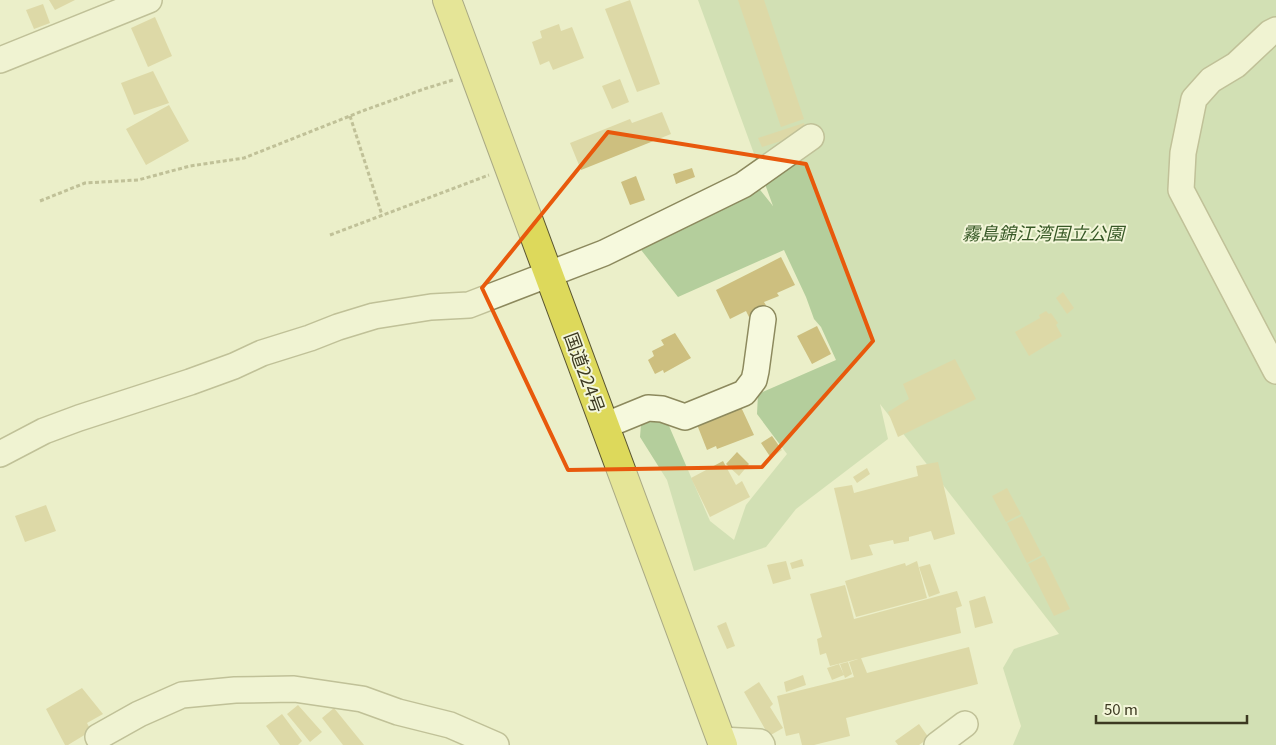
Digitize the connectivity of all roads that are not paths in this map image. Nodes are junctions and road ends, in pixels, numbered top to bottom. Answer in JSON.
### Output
{"nodes":[{"id":1,"x":149,"y":0,"type":"edge"},
{"id":2,"x":447,"y":0,"type":"edge"},
{"id":3,"x":1276,"y":30,"type":"edge"},
{"id":4,"x":0,"y":60,"type":"edge"},
{"id":5,"x":812,"y":137,"type":"dead end"},
{"id":6,"x":548,"y":273,"type":"junction"},
{"id":7,"x":763,"y":319,"type":"dead end"},
{"id":8,"x":1276,"y":371,"type":"edge"},
{"id":9,"x":604,"y":426,"type":"junction"},
{"id":10,"x":0,"y":454,"type":"edge"},
{"id":11,"x":965,"y":724,"type":"dead end"},
{"id":12,"x":98,"y":737,"type":"dead end"},
{"id":13,"x":722,"y":743,"type":"edge"},
{"id":14,"x":496,"y":745,"type":"edge"},
{"id":15,"x":762,"y":745,"type":"edge"},
{"id":16,"x":937,"y":745,"type":"edge"}],
"edges":[{"from":1,"to":4,"type":"street"},
{"from":2,"to":6,"type":"highway","name":"国道224号"},
{"from":3,"to":8,"type":"street"},
{"from":5,"to":6,"type":"street"},
{"from":6,"to":9,"type":"highway","name":"国道224号"},
{"from":6,"to":10,"type":"street"},
{"from":7,"to":9,"type":"street"},
{"from":9,"to":13,"type":"highway","name":"国道224号"},
{"from":11,"to":16,"type":"street"},
{"from":12,"to":14,"type":"street"},
{"from":13,"to":15,"type":"street"}]}
